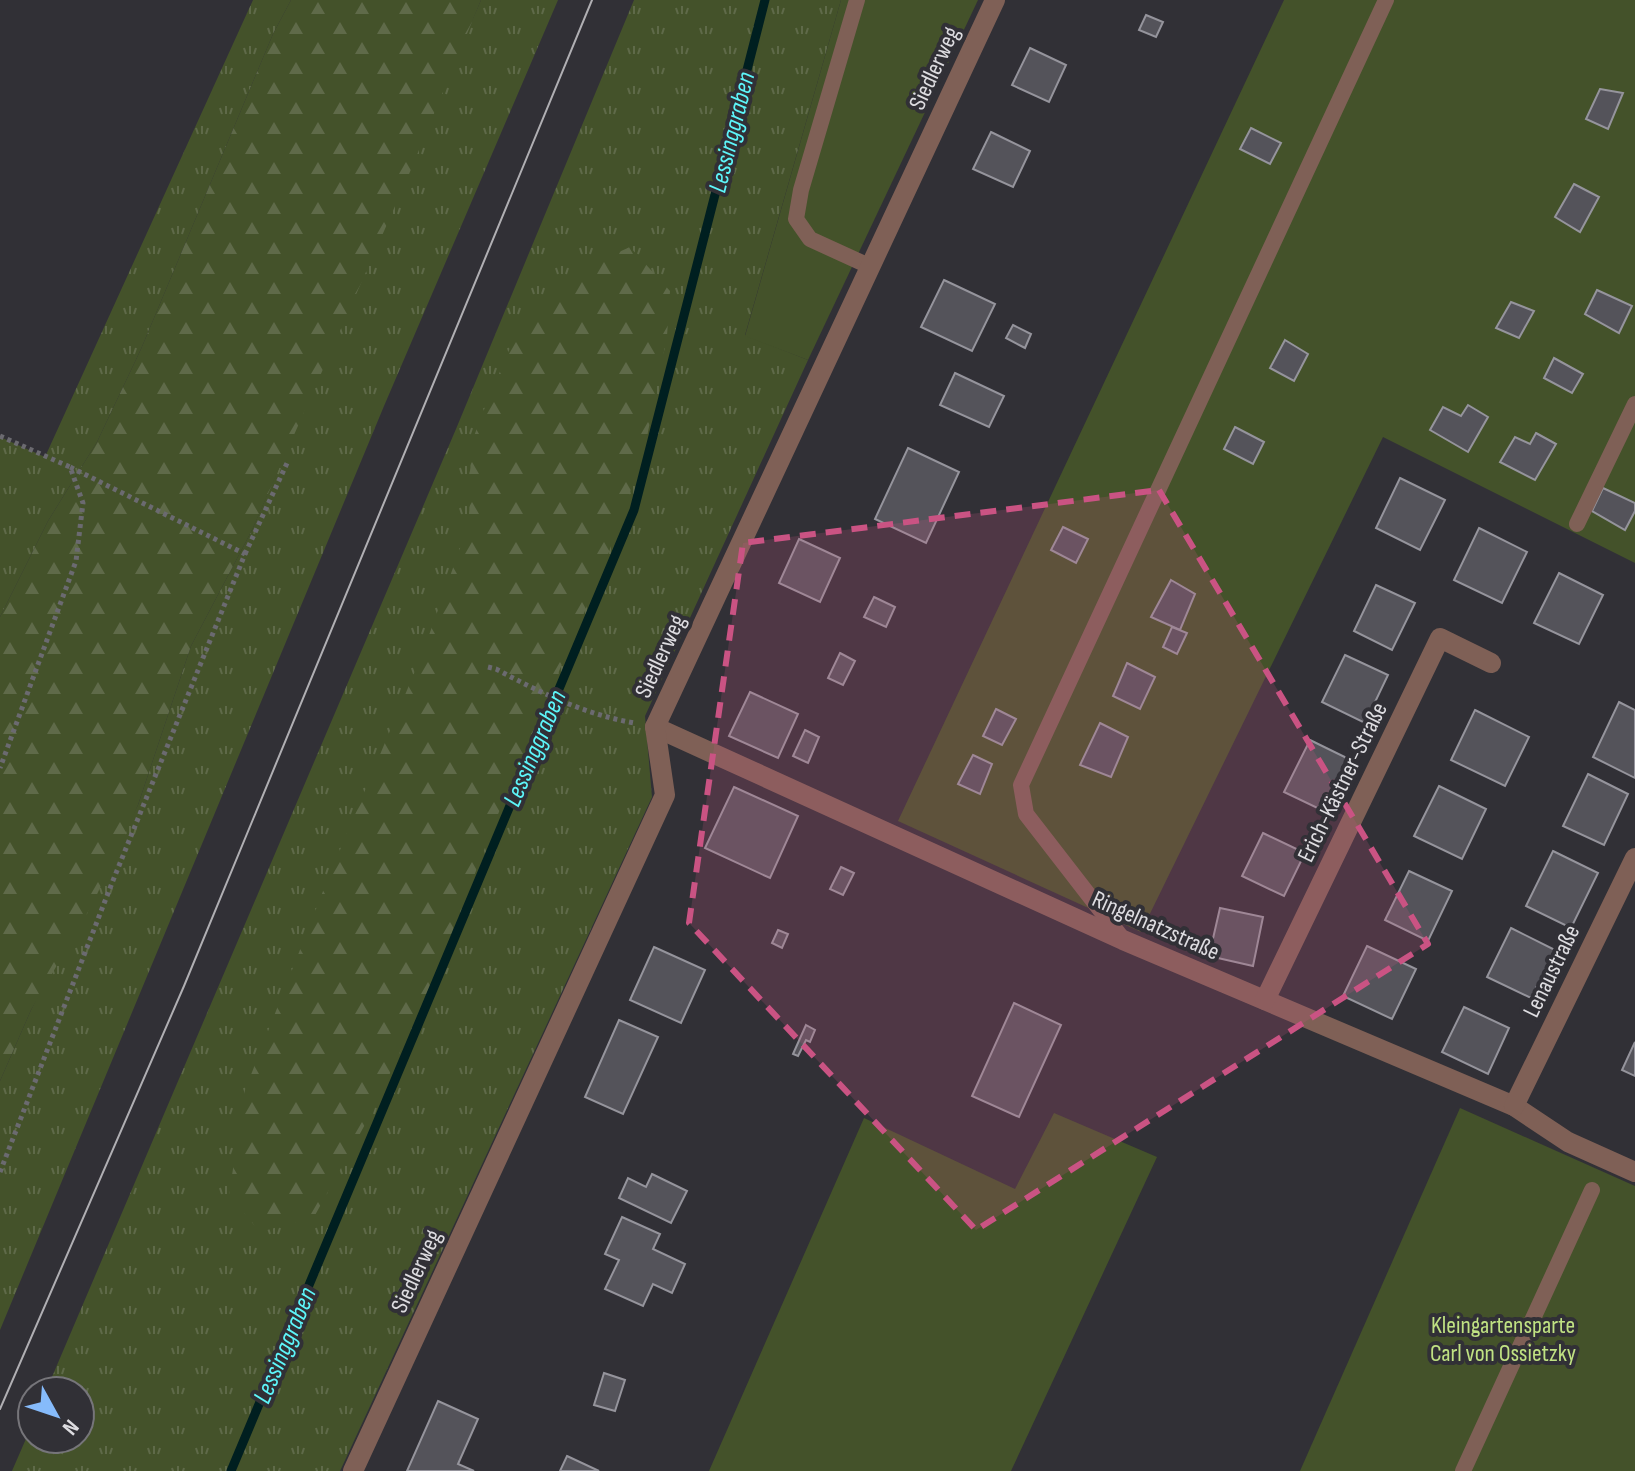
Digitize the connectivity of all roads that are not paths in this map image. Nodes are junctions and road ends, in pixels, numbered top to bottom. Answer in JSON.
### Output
{"nodes":[{"id":1,"x":857,"y":0,"type":"edge"},
{"id":2,"x":995,"y":0,"type":"edge"},
{"id":3,"x":1386,"y":0,"type":"edge"},
{"id":4,"x":869,"y":266,"type":"junction"},
{"id":5,"x":1635,"y":404,"type":"edge"},
{"id":6,"x":1577,"y":524,"type":"dead end"},
{"id":7,"x":1491,"y":663,"type":"dead end"},
{"id":8,"x":655,"y":727,"type":"junction"},
{"id":9,"x":1635,"y":858,"type":"edge"},
{"id":10,"x":1123,"y":940,"type":"junction"},
{"id":11,"x":1265,"y":1000,"type":"junction"},
{"id":12,"x":1514,"y":1106,"type":"junction"},
{"id":13,"x":1635,"y":1172,"type":"edge"},
{"id":14,"x":1592,"y":1190,"type":"dead end"},
{"id":15,"x":353,"y":1471,"type":"edge"},
{"id":16,"x":1463,"y":1471,"type":"edge"}],
"edges":[{"from":1,"to":4,"type":"lane"},
{"from":2,"to":4,"type":"street","name":"Siedlerweg"},
{"from":3,"to":10,"type":"lane"},
{"from":4,"to":8,"type":"street","name":"Siedlerweg"},
{"from":5,"to":6,"type":"lane"},
{"from":7,"to":11,"type":"street","name":"Erich-Kästner-Straße"},
{"from":8,"to":10,"type":"street","name":"Ringelnatzstraße"},
{"from":8,"to":15,"type":"street","name":"Siedlerweg"},
{"from":9,"to":12,"type":"street","name":"Lenaustraße"},
{"from":10,"to":11,"type":"street","name":"Ringelnatzstraße"},
{"from":11,"to":12,"type":"street","name":"Ringelnatzstraße"},
{"from":12,"to":13,"type":"street","name":"Ringelnatzstraße"},
{"from":14,"to":16,"type":"lane"}]}
